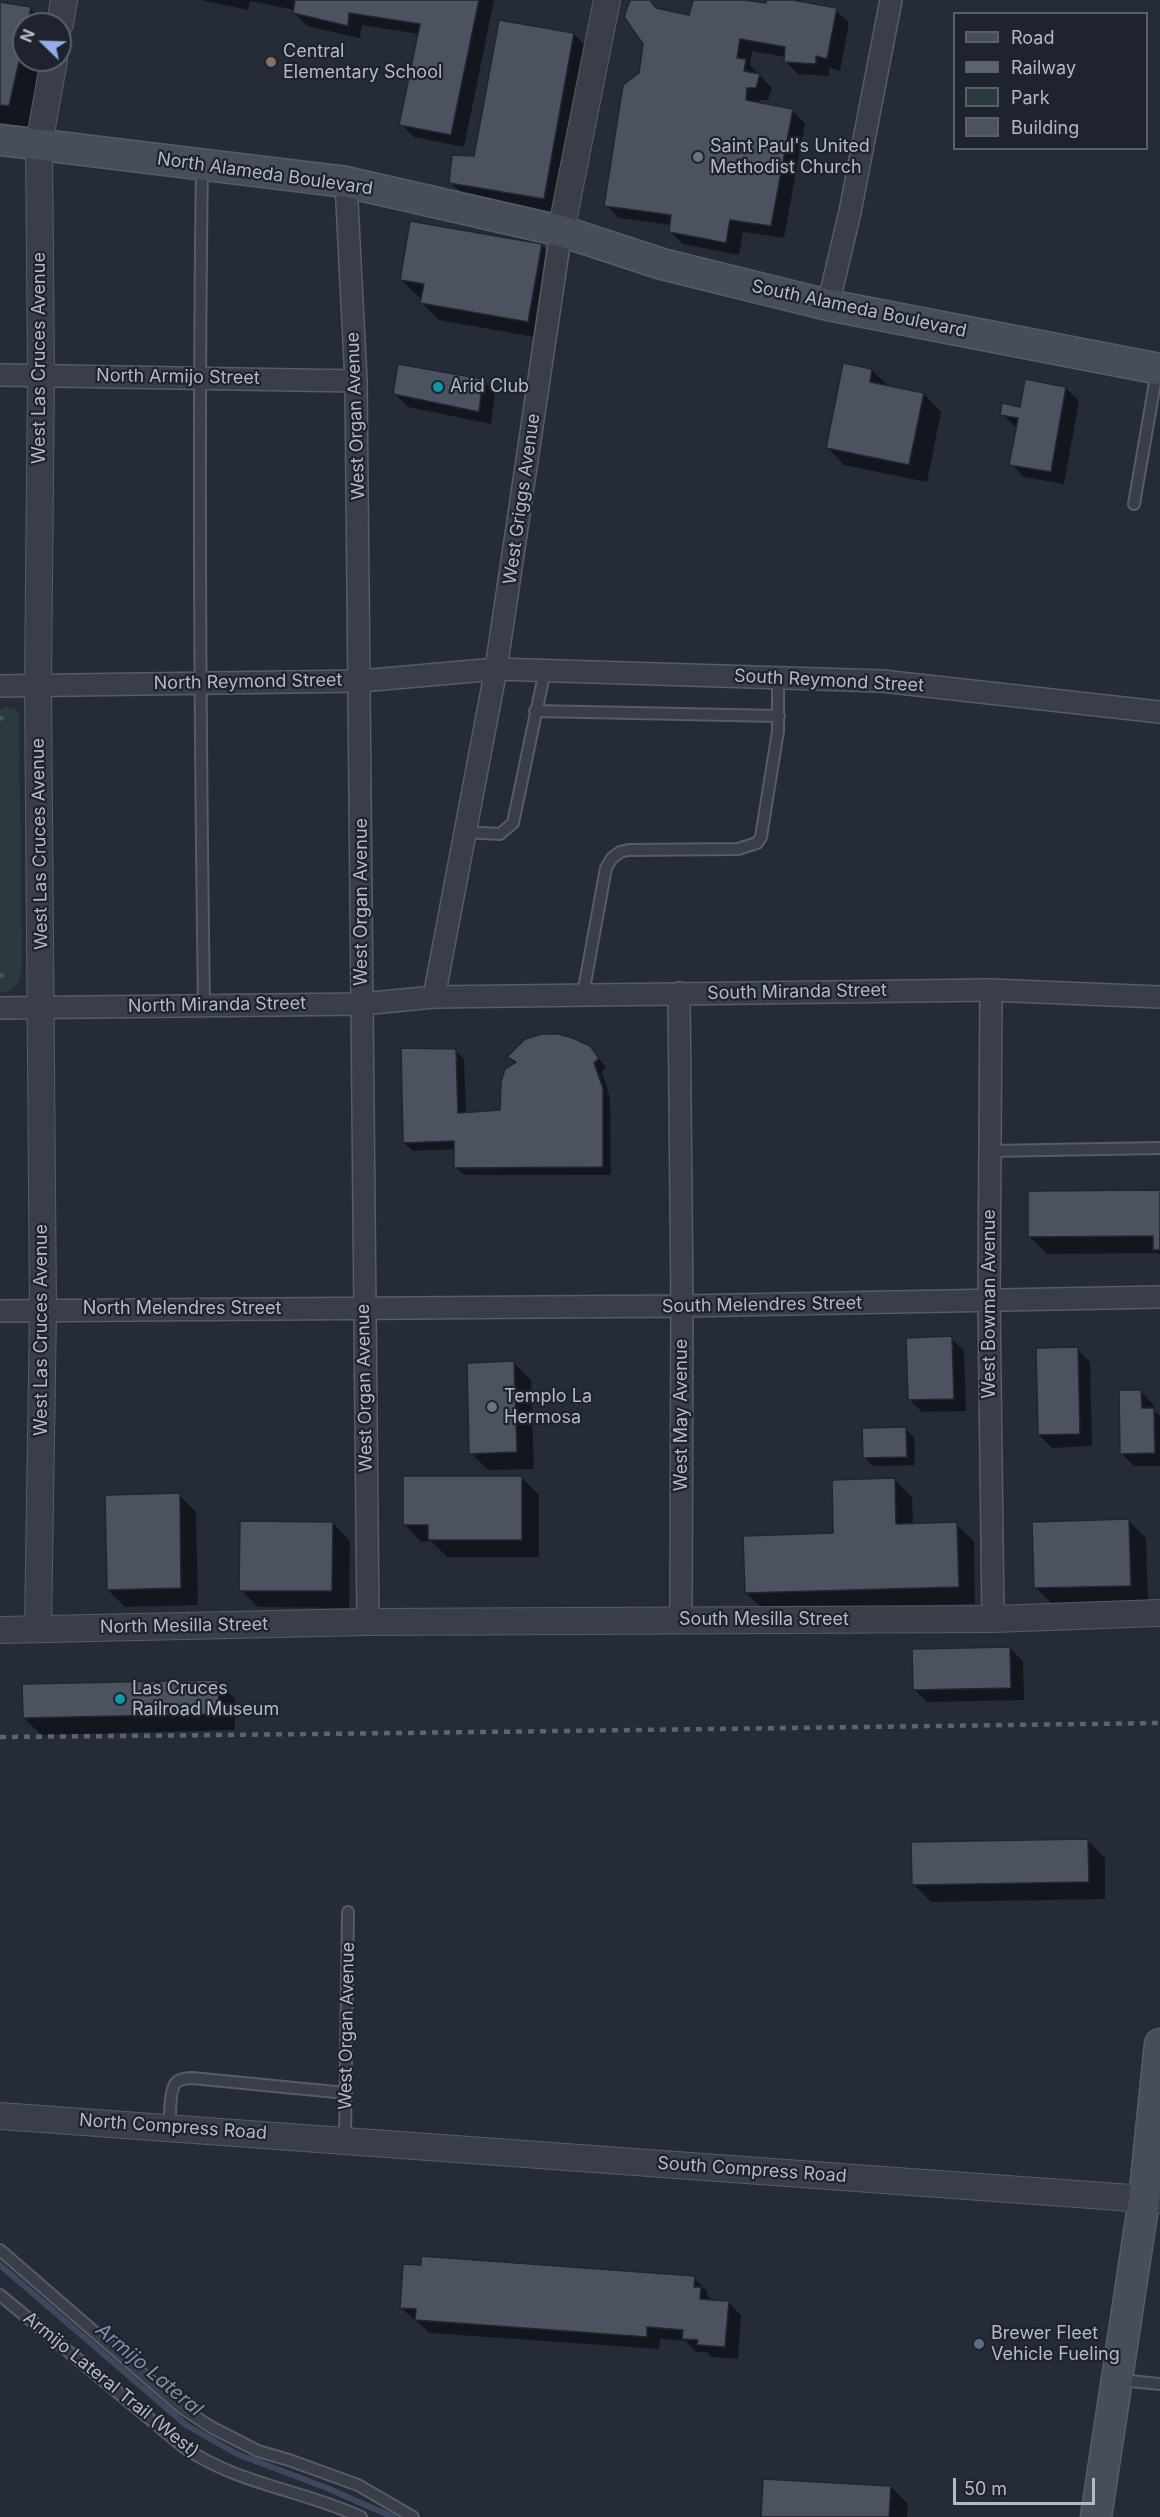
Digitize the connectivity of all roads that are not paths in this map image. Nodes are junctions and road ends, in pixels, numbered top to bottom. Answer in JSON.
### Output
{"nodes":[{"id":1,"x":607,"y":0,"type":"edge"},
{"id":2,"x":891,"y":0,"type":"edge"},
{"id":3,"x":52,"y":72,"type":"edge"},
{"id":4,"x":0,"y":140,"type":"edge"},
{"id":5,"x":39,"y":144,"type":"junction"},
{"id":6,"x":202,"y":164,"type":"junction"},
{"id":7,"x":346,"y":182,"type":"junction"},
{"id":8,"x":561,"y":231,"type":"junction"},
{"id":9,"x":828,"y":305,"type":"junction"},
{"id":10,"x":1159,"y":368,"type":"edge"},
{"id":11,"x":41,"y":374,"type":"junction"},
{"id":12,"x":0,"y":375,"type":"edge"},
{"id":13,"x":201,"y":378,"type":"junction"},
{"id":14,"x":356,"y":381,"type":"junction"},
{"id":15,"x":1134,"y":504,"type":"dead end"},
{"id":16,"x":496,"y":669,"type":"junction"},
{"id":17,"x":545,"y":670,"type":"junction"},
{"id":18,"x":778,"y":678,"type":"junction"},
{"id":19,"x":361,"y":681,"type":"junction"},
{"id":20,"x":200,"y":683,"type":"junction"},
{"id":21,"x":38,"y":685,"type":"junction"},
{"id":22,"x":0,"y":686,"type":"edge"},
{"id":23,"x":536,"y":711,"type":"junction"},
{"id":24,"x":1160,"y":712,"type":"edge"},
{"id":25,"x":779,"y":716,"type":"junction"},
{"id":26,"x":465,"y":832,"type":"junction"},
{"id":27,"x":991,"y":990,"type":"junction"},
{"id":28,"x":679,"y":993,"type":"junction"},
{"id":29,"x":583,"y":994,"type":"junction"},
{"id":30,"x":434,"y":997,"type":"junction"},
{"id":31,"x":1160,"y":997,"type":"edge"},
{"id":32,"x":362,"y":1004,"type":"junction"},
{"id":33,"x":204,"y":1005,"type":"junction"},
{"id":34,"x":41,"y":1007,"type":"junction"},
{"id":35,"x":0,"y":1008,"type":"edge"},
{"id":36,"x":1160,"y":1148,"type":"edge"},
{"id":37,"x":990,"y":1151,"type":"junction"},
{"id":38,"x":1160,"y":1298,"type":"edge"},
{"id":39,"x":989,"y":1302,"type":"junction"},
{"id":40,"x":682,"y":1306,"type":"junction"},
{"id":41,"x":364,"y":1308,"type":"junction"},
{"id":42,"x":43,"y":1310,"type":"junction"},
{"id":43,"x":0,"y":1311,"type":"edge"},
{"id":44,"x":1160,"y":1613,"type":"edge"},
{"id":45,"x":993,"y":1619,"type":"junction"},
{"id":46,"x":681,"y":1621,"type":"junction"},
{"id":47,"x":368,"y":1622,"type":"junction"},
{"id":48,"x":38,"y":1629,"type":"junction"},
{"id":49,"x":0,"y":1630,"type":"edge"},
{"id":50,"x":348,"y":1912,"type":"dead end"},
{"id":51,"x":1160,"y":2044,"type":"edge"},
{"id":52,"x":1160,"y":2050,"type":"edge"},
{"id":53,"x":346,"y":2093,"type":"junction"},
{"id":54,"x":0,"y":2116,"type":"edge"},
{"id":55,"x":170,"y":2127,"type":"junction"},
{"id":56,"x":345,"y":2139,"type":"junction"},
{"id":57,"x":1152,"y":2200,"type":"edge"},
{"id":58,"x":0,"y":2250,"type":"edge"},
{"id":59,"x":0,"y":2295,"type":"edge"},
{"id":60,"x":1117,"y":2379,"type":"junction"},
{"id":61,"x":1160,"y":2384,"type":"edge"},
{"id":62,"x":361,"y":2517,"type":"edge"},
{"id":63,"x":413,"y":2517,"type":"edge"},
{"id":64,"x":1096,"y":2517,"type":"edge"}],
"edges":[{"from":1,"to":8,"type":"street","name":"West Griggs Avenue"},
{"from":2,"to":9,"type":"street"},
{"from":3,"to":5,"type":"street","name":"West Las Cruces Avenue"},
{"from":4,"to":5,"type":"main road","name":"North Alameda Boulevard"},
{"from":5,"to":6,"type":"main road","name":"North Alameda Boulevard"},
{"from":5,"to":11,"type":"street","name":"West Las Cruces Avenue"},
{"from":6,"to":7,"type":"main road","name":"North Alameda Boulevard"},
{"from":6,"to":13,"type":"lane"},
{"from":7,"to":8,"type":"main road","name":"North Alameda Boulevard"},
{"from":7,"to":14,"type":"street","name":"West Organ Avenue"},
{"from":8,"to":9,"type":"main road","name":"South Alameda Boulevard"},
{"from":8,"to":16,"type":"street","name":"West Griggs Avenue"},
{"from":9,"to":10,"type":"main road","name":"South Alameda Boulevard"},
{"from":10,"to":15,"type":"lane"},
{"from":11,"to":12,"type":"street","name":"North Armijo Street"},
{"from":11,"to":13,"type":"street","name":"North Armijo Street"},
{"from":11,"to":21,"type":"street","name":"West Las Cruces Avenue"},
{"from":13,"to":14,"type":"street","name":"North Armijo Street"},
{"from":13,"to":20,"type":"lane"},
{"from":14,"to":19,"type":"street","name":"West Organ Avenue"},
{"from":16,"to":17,"type":"street","name":"South Reymond Street"},
{"from":16,"to":19,"type":"street","name":"North Reymond Street"},
{"from":16,"to":26,"type":"street","name":"West Griggs Avenue"},
{"from":17,"to":18,"type":"street","name":"South Reymond Street"},
{"from":17,"to":23,"type":"lane"},
{"from":18,"to":24,"type":"street","name":"South Reymond Street"},
{"from":18,"to":25,"type":"lane"},
{"from":19,"to":20,"type":"street","name":"North Reymond Street"},
{"from":19,"to":32,"type":"street","name":"West Organ Avenue"},
{"from":20,"to":21,"type":"street","name":"North Reymond Street"},
{"from":20,"to":33,"type":"lane"},
{"from":21,"to":22,"type":"street","name":"North Reymond Street"},
{"from":21,"to":34,"type":"street","name":"West Las Cruces Avenue"},
{"from":23,"to":25,"type":"lane"},
{"from":23,"to":26,"type":"lane"},
{"from":25,"to":29,"type":"lane"},
{"from":26,"to":30,"type":"street","name":"West Griggs Avenue"},
{"from":27,"to":28,"type":"street","name":"South Miranda Street"},
{"from":27,"to":31,"type":"street","name":"South Miranda Street"},
{"from":27,"to":37,"type":"street","name":"West Bowman Avenue"},
{"from":28,"to":29,"type":"street","name":"South Miranda Street"},
{"from":28,"to":40,"type":"street","name":"West May Avenue"},
{"from":29,"to":30,"type":"street","name":"South Miranda Street"},
{"from":30,"to":32,"type":"street","name":"North Miranda Street"},
{"from":32,"to":33,"type":"street","name":"North Miranda Street"},
{"from":32,"to":41,"type":"street","name":"West Organ Avenue"},
{"from":33,"to":34,"type":"street","name":"North Miranda Street"},
{"from":34,"to":35,"type":"street","name":"North Miranda Street"},
{"from":34,"to":42,"type":"street","name":"West Las Cruces Avenue"},
{"from":36,"to":37,"type":"lane"},
{"from":37,"to":39,"type":"street","name":"West Bowman Avenue"},
{"from":38,"to":39,"type":"street","name":"South Melendres Street"},
{"from":39,"to":40,"type":"street","name":"South Melendres Street"},
{"from":39,"to":45,"type":"street","name":"West Bowman Avenue"},
{"from":40,"to":41,"type":"street","name":"South Melendres Street"},
{"from":40,"to":46,"type":"street","name":"West May Avenue"},
{"from":41,"to":42,"type":"street","name":"North Melendres Street"},
{"from":41,"to":47,"type":"street","name":"West Organ Avenue"},
{"from":42,"to":43,"type":"street","name":"North Melendres Street"},
{"from":42,"to":48,"type":"street","name":"West Las Cruces Avenue"},
{"from":44,"to":45,"type":"street","name":"South Mesilla Street"},
{"from":45,"to":46,"type":"street","name":"South Mesilla Street"},
{"from":46,"to":47,"type":"street","name":"South Mesilla Street"},
{"from":47,"to":48,"type":"street","name":"North Mesilla Street"},
{"from":48,"to":49,"type":"street","name":"North Mesilla Street"},
{"from":50,"to":53,"type":"lane","name":"West Organ Avenue"},
{"from":51,"to":52,"type":"main road"},
{"from":52,"to":57,"type":"main road"},
{"from":53,"to":55,"type":"lane"},
{"from":53,"to":56,"type":"lane","name":"West Organ Avenue"},
{"from":54,"to":55,"type":"street","name":"North Compress Road"},
{"from":55,"to":56,"type":"street","name":"North Compress Road"},
{"from":56,"to":57,"type":"street","name":"South Compress Road"},
{"from":57,"to":60,"type":"main road"},
{"from":58,"to":63,"type":"lane"},
{"from":59,"to":62,"type":"lane","name":"Armijo Lateral Trail (West)"},
{"from":60,"to":61,"type":"lane"},
{"from":60,"to":64,"type":"main road"}]}
